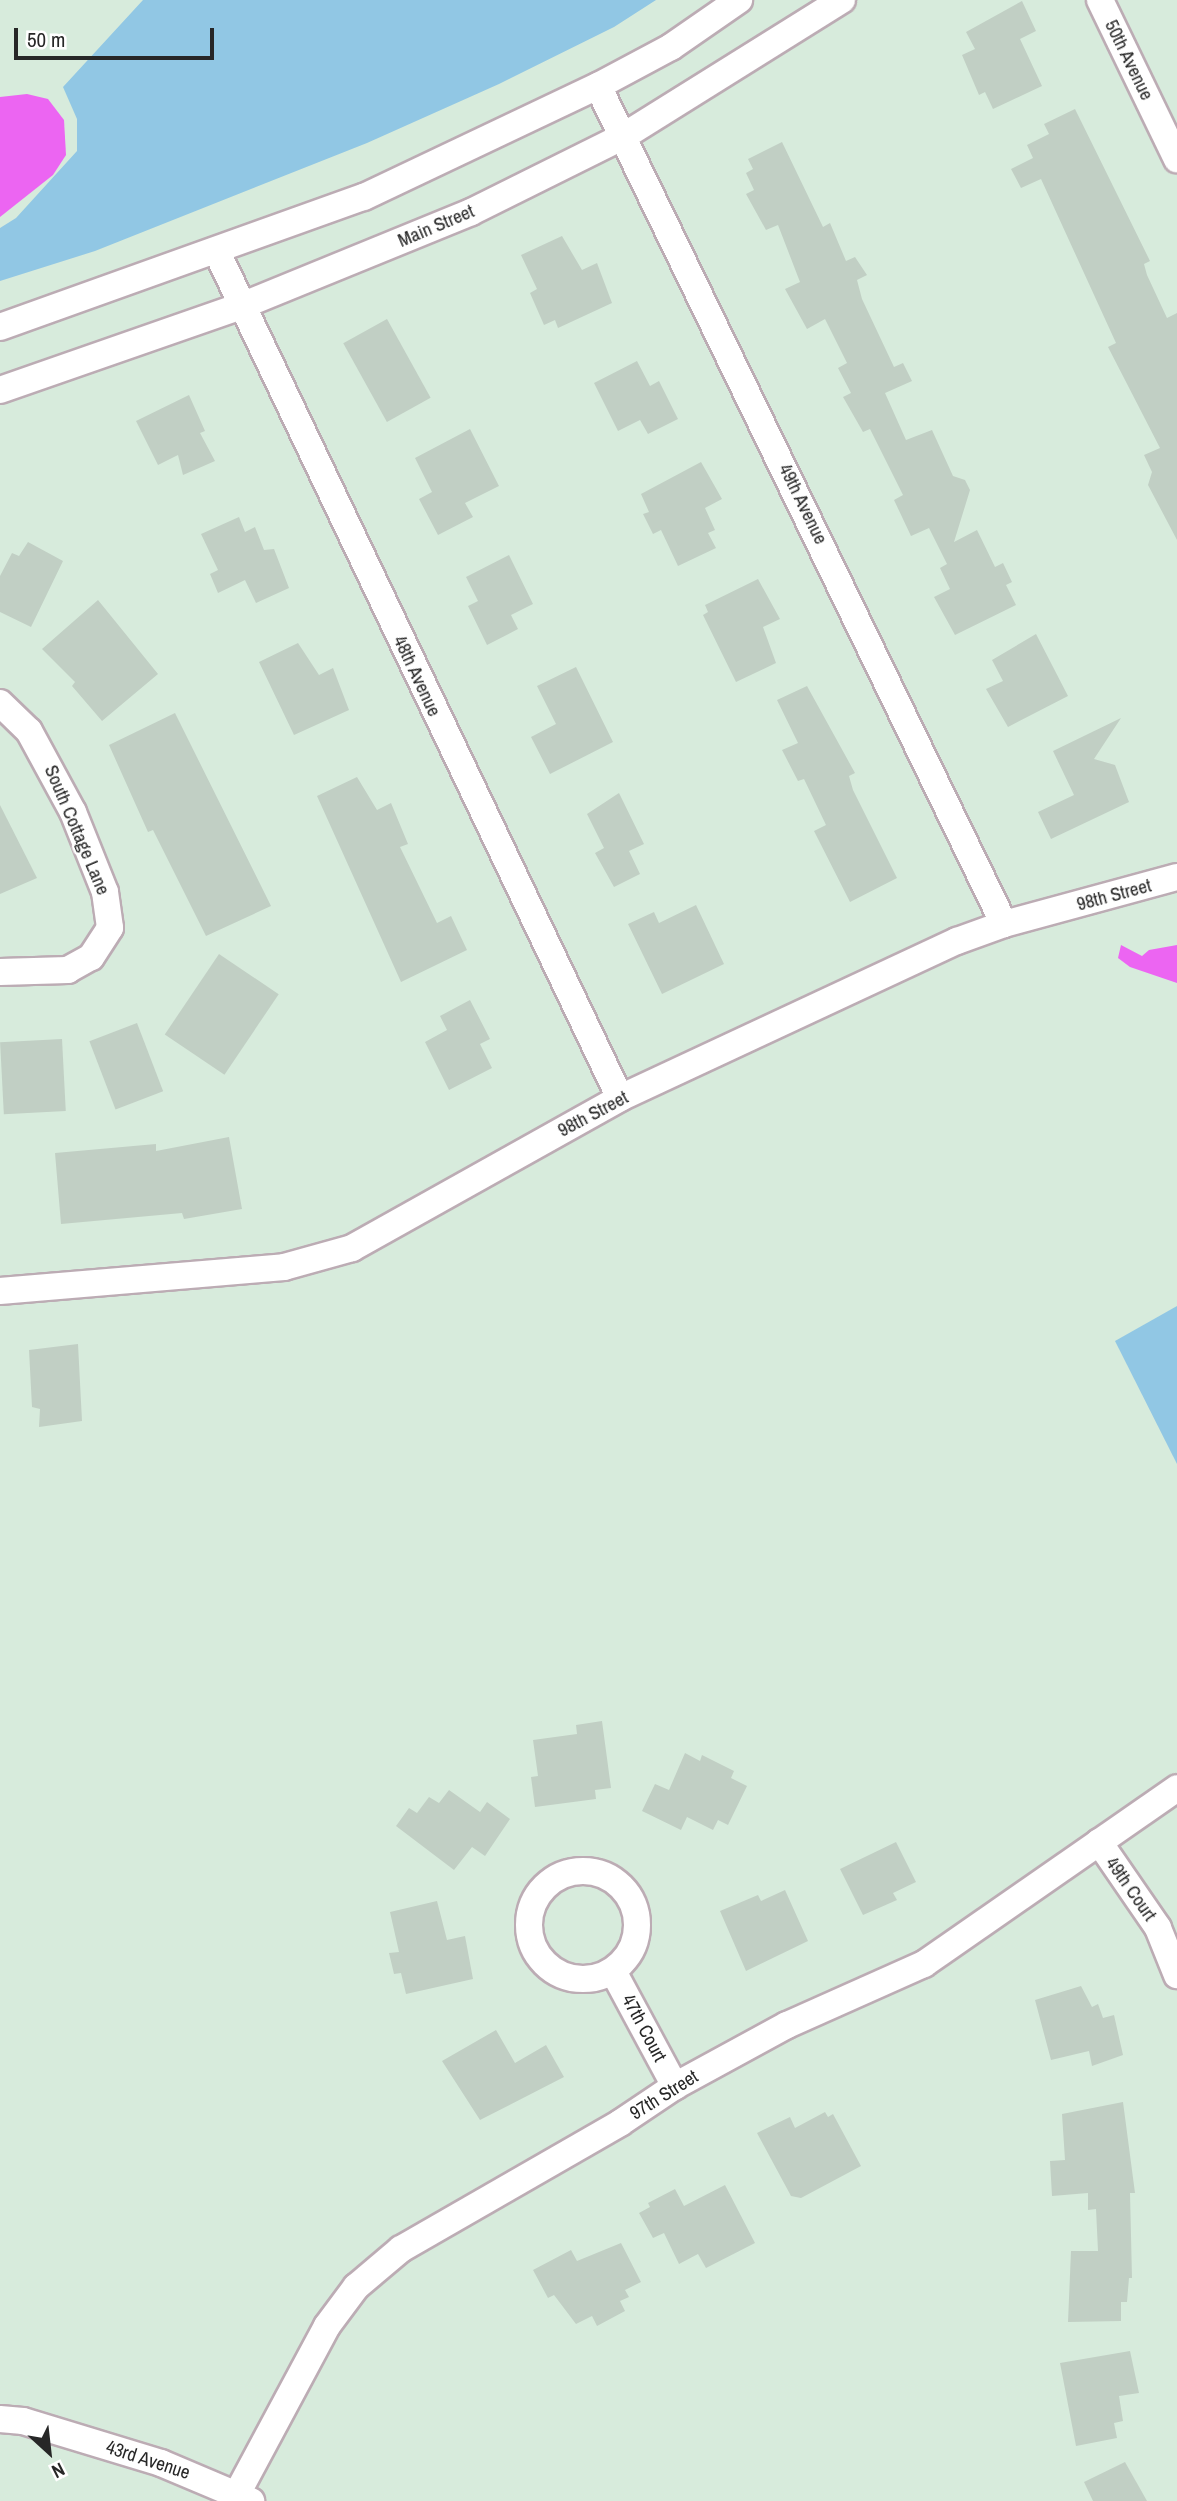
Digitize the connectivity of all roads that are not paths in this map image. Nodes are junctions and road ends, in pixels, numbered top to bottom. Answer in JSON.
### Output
{"nodes":[{"id":1,"x":739,"y":0,"type":"edge"},
{"id":2,"x":842,"y":0,"type":"edge"},
{"id":3,"x":1100,"y":0,"type":"edge"},
{"id":4,"x":598,"y":86,"type":"junction"},
{"id":5,"x":624,"y":136,"type":"junction"},
{"id":6,"x":1177,"y":159,"type":"edge"},
{"id":7,"x":217,"y":252,"type":"junction"},
{"id":8,"x":241,"y":306,"type":"junction"},
{"id":9,"x":0,"y":327,"type":"edge"},
{"id":10,"x":0,"y":390,"type":"edge"},
{"id":11,"x":0,"y":703,"type":"edge"},
{"id":12,"x":1177,"y":877,"type":"edge"},
{"id":13,"x":1004,"y":924,"type":"junction"},
{"id":14,"x":0,"y":972,"type":"edge"},
{"id":15,"x":620,"y":1098,"type":"junction"},
{"id":16,"x":0,"y":1291,"type":"edge"},
{"id":17,"x":1177,"y":1787,"type":"edge"},
{"id":18,"x":1099,"y":1842,"type":"junction"},
{"id":19,"x":614,"y":1970,"type":"junction"},
{"id":20,"x":1177,"y":1975,"type":"edge"},
{"id":21,"x":675,"y":2086,"type":"junction"},
{"id":22,"x":0,"y":2418,"type":"edge"},
{"id":23,"x":244,"y":2496,"type":"edge"}],
"edges":[{"from":1,"to":4,"type":"street"},
{"from":2,"to":5,"type":"street","name":"Main Street"},
{"from":3,"to":6,"type":"street","name":"50th Avenue"},
{"from":4,"to":5,"type":"street","name":"49th Avenue"},
{"from":4,"to":7,"type":"street"},
{"from":5,"to":8,"type":"street","name":"Main Street"},
{"from":5,"to":13,"type":"street","name":"49th Avenue"},
{"from":7,"to":8,"type":"street","name":"48th Avenue"},
{"from":7,"to":9,"type":"street"},
{"from":8,"to":10,"type":"street","name":"Main Street"},
{"from":8,"to":15,"type":"street","name":"48th Avenue"},
{"from":11,"to":14,"type":"street","name":"South Cottage Lane"},
{"from":12,"to":13,"type":"street","name":"98th Street"},
{"from":13,"to":15,"type":"street","name":"98th Street"},
{"from":15,"to":16,"type":"street","name":"98th Street"},
{"from":17,"to":18,"type":"street","name":"97th Street"},
{"from":18,"to":20,"type":"street","name":"49th Court"},
{"from":18,"to":21,"type":"street","name":"97th Street"},
{"from":19,"to":19,"type":"street","name":"47th Court"},
{"from":19,"to":21,"type":"street","name":"47th Court"},
{"from":21,"to":23,"type":"street","name":"97th Street"},
{"from":22,"to":23,"type":"street","name":"43rd Avenue"}]}
